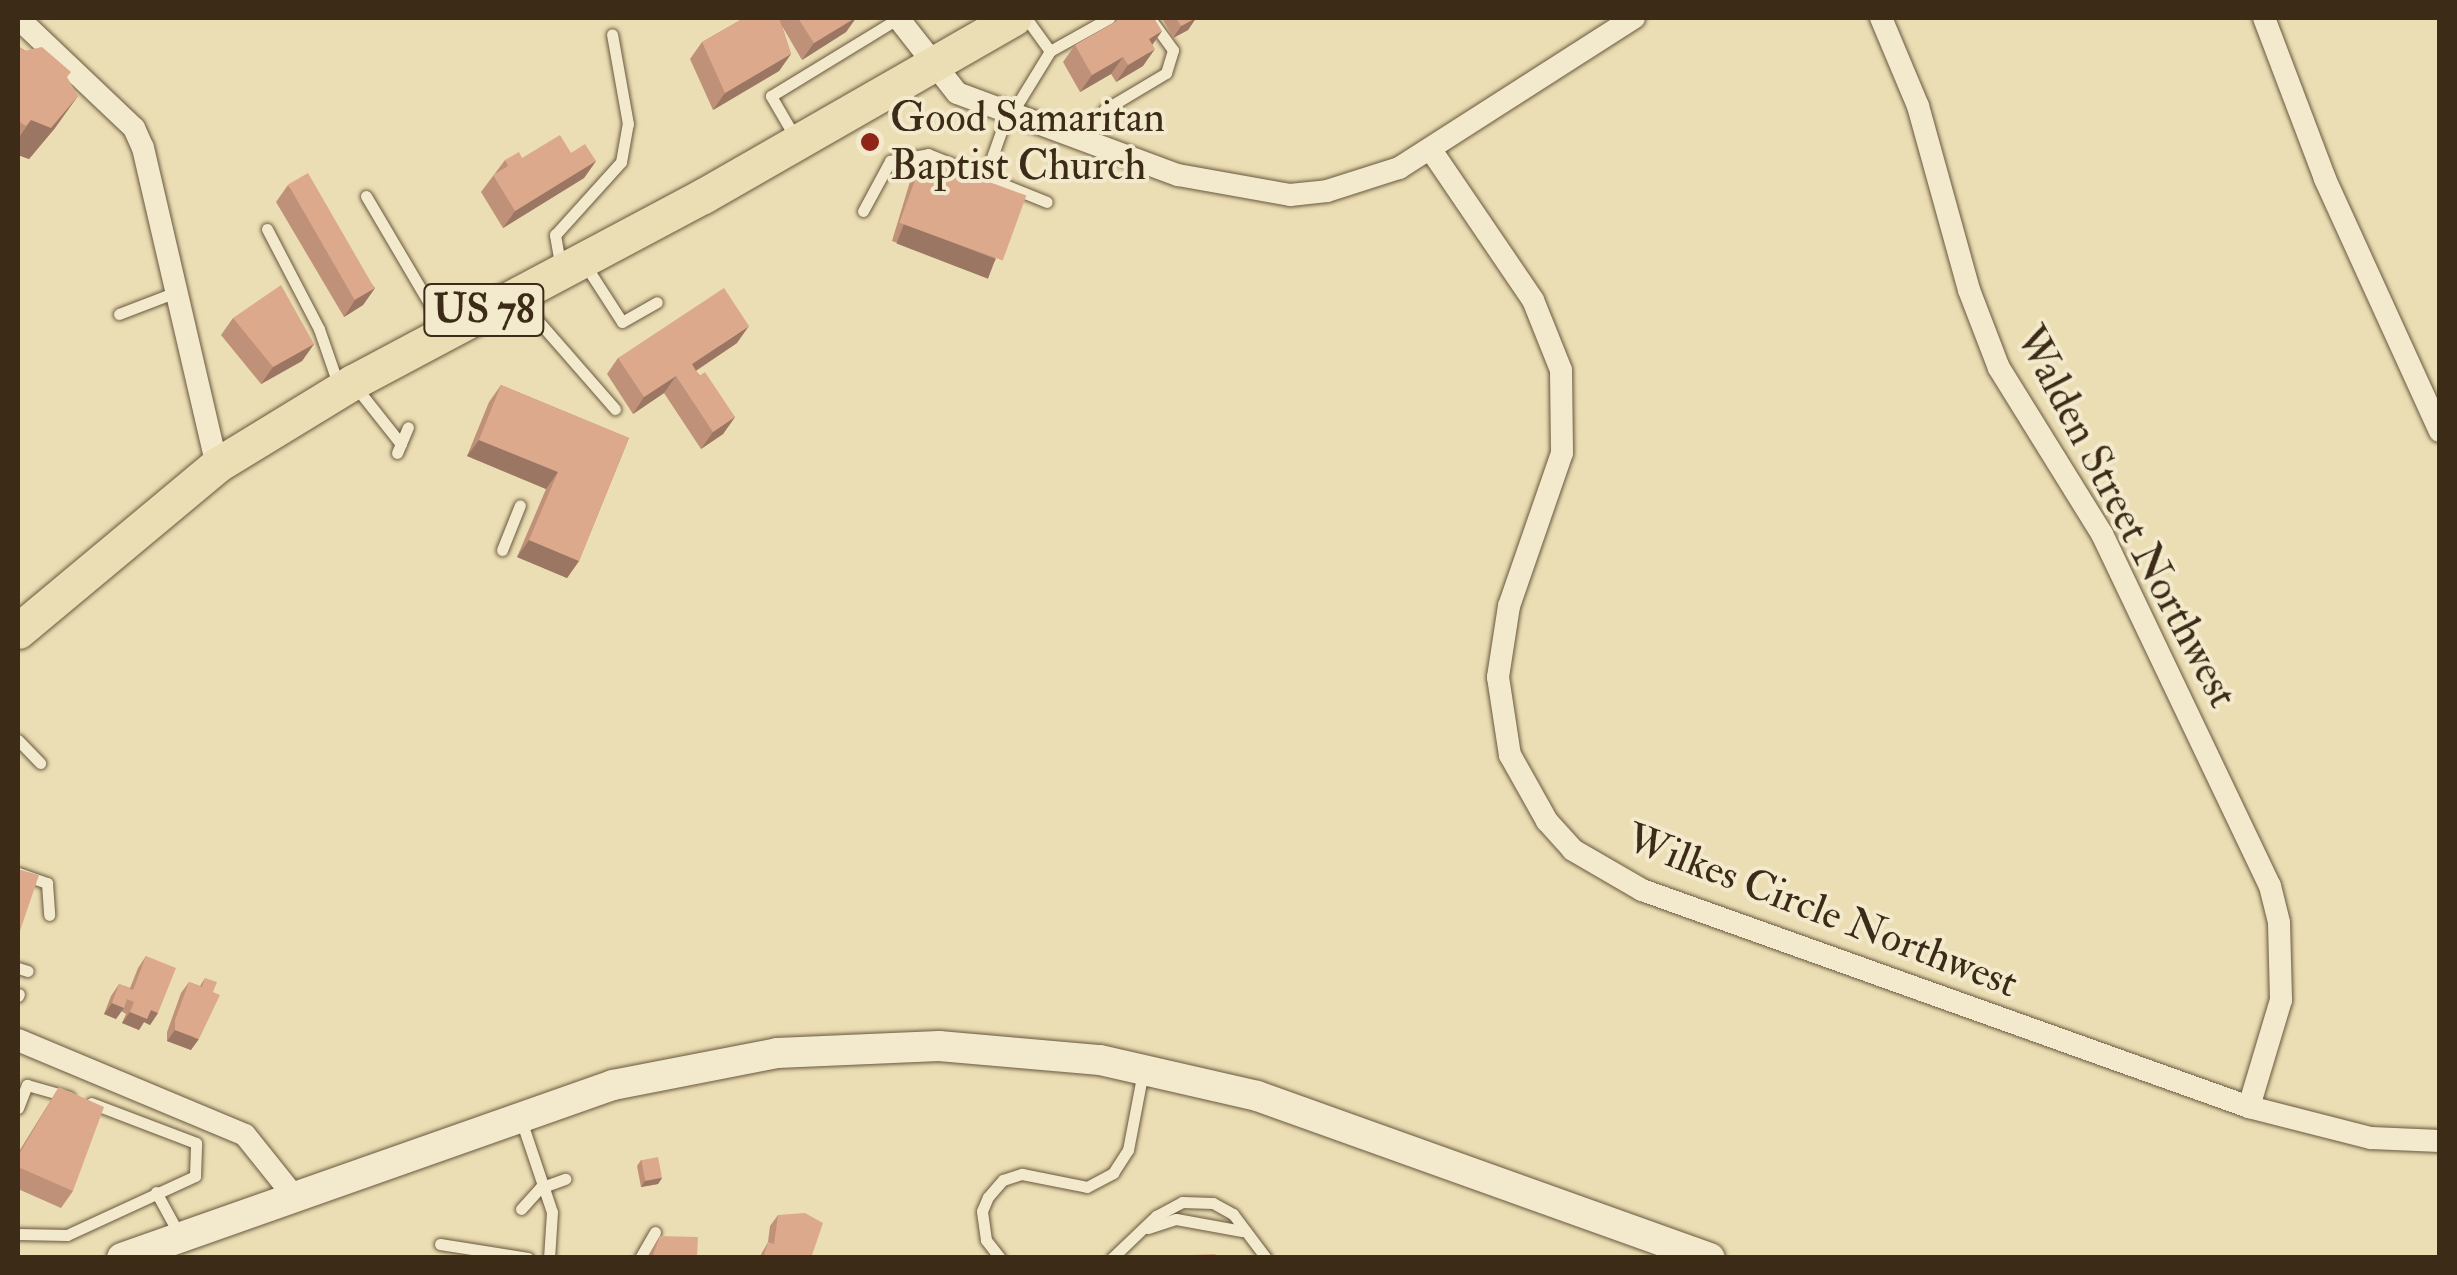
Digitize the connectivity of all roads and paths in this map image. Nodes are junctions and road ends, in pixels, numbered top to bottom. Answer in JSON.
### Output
{"nodes":[{"id":1,"x":18,"y":18,"type":"edge"},
{"id":2,"x":898,"y":18,"type":"edge"},
{"id":3,"x":1026,"y":18,"type":"edge"},
{"id":4,"x":1110,"y":18,"type":"edge"},
{"id":5,"x":1150,"y":18,"type":"edge"},
{"id":6,"x":1634,"y":18,"type":"edge"},
{"id":7,"x":1881,"y":18,"type":"edge"},
{"id":8,"x":2264,"y":18,"type":"edge"},
{"id":9,"x":991,"y":23,"type":"edge"},
{"id":10,"x":612,"y":34,"type":"dead end"},
{"id":11,"x":1050,"y":52,"type":"junction"},
{"id":12,"x":931,"y":64,"type":"junction"},
{"id":13,"x":1010,"y":112,"type":"junction"},
{"id":14,"x":1089,"y":142,"type":"junction"},
{"id":15,"x":798,"y":143,"type":"junction"},
{"id":16,"x":1431,"y":150,"type":"junction"},
{"id":17,"x":985,"y":178,"type":"junction"},
{"id":18,"x":366,"y":196,"type":"dead end"},
{"id":19,"x":1046,"y":202,"type":"dead end"},
{"id":20,"x":862,"y":211,"type":"dead end"},
{"id":21,"x":267,"y":230,"type":"dead end"},
{"id":22,"x":571,"y":265,"type":"junction"},
{"id":23,"x":176,"y":292,"type":"junction"},
{"id":24,"x":516,"y":294,"type":"junction"},
{"id":25,"x":657,"y":302,"type":"dead end"},
{"id":26,"x":119,"y":314,"type":"dead end"},
{"id":27,"x":446,"y":330,"type":"junction"},
{"id":28,"x":347,"y":386,"type":"junction"},
{"id":29,"x":614,"y":409,"type":"dead end"},
{"id":30,"x":408,"y":426,"type":"dead end"},
{"id":31,"x":2440,"y":431,"type":"edge"},
{"id":32,"x":217,"y":464,"type":"junction"},
{"id":33,"x":520,"y":505,"type":"dead end"},
{"id":34,"x":502,"y":550,"type":"dead end"},
{"id":35,"x":21,"y":622,"type":"edge"},
{"id":36,"x":18,"y":740,"type":"edge"},
{"id":37,"x":40,"y":763,"type":"dead end"},
{"id":38,"x":18,"y":873,"type":"edge"},
{"id":39,"x":49,"y":915,"type":"dead end"},
{"id":40,"x":18,"y":1040,"type":"edge"},
{"id":41,"x":1143,"y":1071,"type":"junction"},
{"id":42,"x":135,"y":1087,"type":"junction"},
{"id":43,"x":18,"y":1108,"type":"edge"},
{"id":44,"x":2249,"y":1108,"type":"junction"},
{"id":45,"x":125,"y":1113,"type":"junction"},
{"id":46,"x":519,"y":1114,"type":"junction"},
{"id":47,"x":2440,"y":1141,"type":"edge"},
{"id":48,"x":565,"y":1179,"type":"dead end"},
{"id":49,"x":540,"y":1188,"type":"junction"},
{"id":50,"x":156,"y":1192,"type":"junction"},
{"id":51,"x":293,"y":1195,"type":"junction"},
{"id":52,"x":521,"y":1209,"type":"dead end"},
{"id":53,"x":655,"y":1232,"type":"dead end"},
{"id":54,"x":18,"y":1234,"type":"edge"},
{"id":55,"x":180,"y":1236,"type":"junction"},
{"id":56,"x":440,"y":1244,"type":"dead end"},
{"id":57,"x":122,"y":1258,"type":"edge"},
{"id":58,"x":528,"y":1258,"type":"edge"},
{"id":59,"x":549,"y":1258,"type":"edge"},
{"id":60,"x":640,"y":1258,"type":"edge"},
{"id":61,"x":1000,"y":1258,"type":"edge"},
{"id":62,"x":1112,"y":1258,"type":"edge"},
{"id":63,"x":1266,"y":1258,"type":"edge"},
{"id":64,"x":1710,"y":1258,"type":"edge"}],
"edges":[{"from":1,"to":23,"type":"street"},
{"from":2,"to":12,"type":"street"},
{"from":2,"to":15,"type":"lane"},
{"from":3,"to":11,"type":"lane"},
{"from":4,"to":11,"type":"lane"},
{"from":5,"to":14,"type":"lane"},
{"from":6,"to":16,"type":"street"},
{"from":7,"to":44,"type":"street","name":"Walden Street Northwest"},
{"from":8,"to":31,"type":"street"},
{"from":9,"to":12,"type":"main road","number":"US 78"},
{"from":10,"to":22,"type":"lane"},
{"from":11,"to":13,"type":"lane"},
{"from":12,"to":13,"type":"street"},
{"from":12,"to":15,"type":"main road","number":"US 78"},
{"from":13,"to":14,"type":"street"},
{"from":13,"to":17,"type":"lane"},
{"from":14,"to":16,"type":"street"},
{"from":15,"to":22,"type":"main road","number":"US 78"},
{"from":16,"to":44,"type":"street","name":"Wilkes Circle Northwest"},
{"from":17,"to":19,"type":"lane"},
{"from":17,"to":20,"type":"lane"},
{"from":18,"to":27,"type":"lane"},
{"from":21,"to":28,"type":"lane"},
{"from":22,"to":24,"type":"main road","number":"US 78"},
{"from":22,"to":25,"type":"lane"},
{"from":23,"to":26,"type":"lane"},
{"from":23,"to":32,"type":"street"},
{"from":24,"to":27,"type":"main road","number":"US 78"},
{"from":24,"to":29,"type":"lane"},
{"from":27,"to":28,"type":"main road","number":"US 78"},
{"from":28,"to":30,"type":"lane"},
{"from":28,"to":32,"type":"main road","number":"US 78"},
{"from":32,"to":35,"type":"main road","number":"US 78"},
{"from":33,"to":34,"type":"lane"},
{"from":36,"to":37,"type":"lane"},
{"from":38,"to":39,"type":"lane"},
{"from":40,"to":42,"type":"street"},
{"from":41,"to":46,"type":"main road"},
{"from":41,"to":61,"type":"lane"},
{"from":41,"to":64,"type":"main road"},
{"from":42,"to":45,"type":"lane"},
{"from":42,"to":51,"type":"street"},
{"from":43,"to":45,"type":"lane"},
{"from":44,"to":47,"type":"street","name":"Wilkes Circle Northwest"},
{"from":45,"to":50,"type":"lane"},
{"from":46,"to":49,"type":"lane"},
{"from":46,"to":51,"type":"main road"},
{"from":48,"to":49,"type":"lane"},
{"from":49,"to":52,"type":"lane"},
{"from":49,"to":59,"type":"lane"},
{"from":50,"to":54,"type":"lane"},
{"from":50,"to":55,"type":"lane"},
{"from":51,"to":55,"type":"main road"},
{"from":53,"to":60,"type":"lane"},
{"from":55,"to":57,"type":"main road"},
{"from":56,"to":58,"type":"lane"},
{"from":62,"to":63,"type":"lane"}]}
